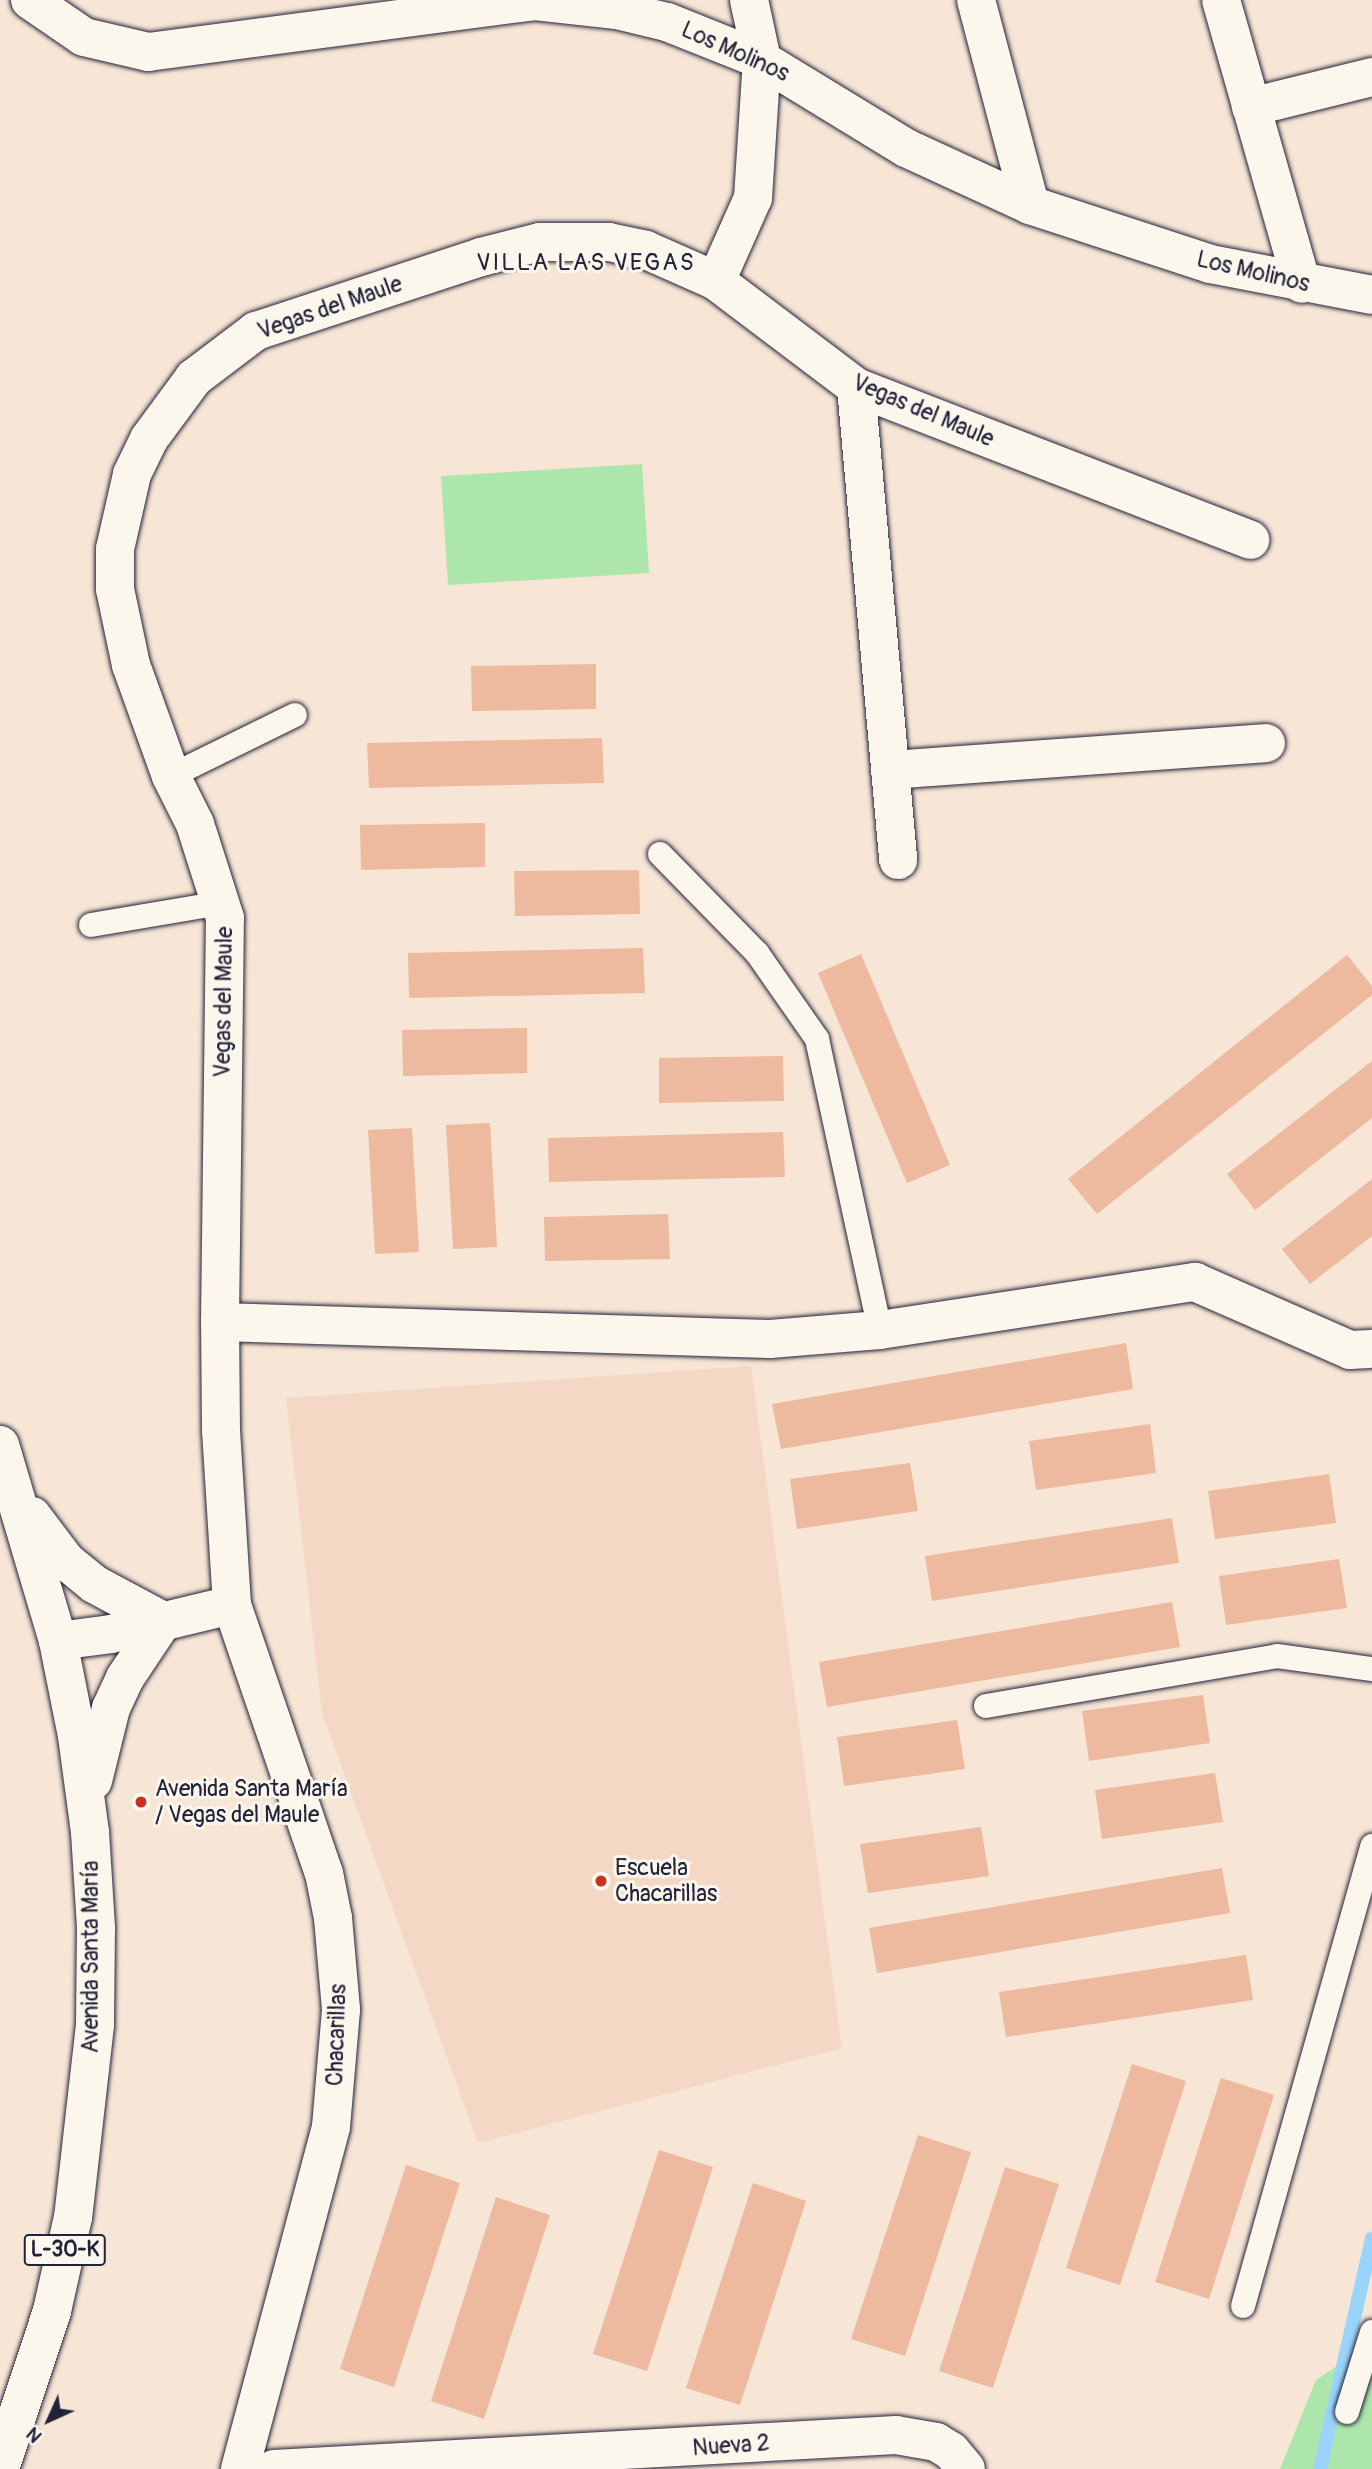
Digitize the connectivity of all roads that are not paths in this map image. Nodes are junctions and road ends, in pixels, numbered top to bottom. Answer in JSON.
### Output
{"nodes":[{"id":1,"x":30,"y":0,"type":"edge"},
{"id":2,"x":749,"y":0,"type":"edge"},
{"id":3,"x":976,"y":0,"type":"edge"},
{"id":4,"x":1221,"y":0,"type":"edge"},
{"id":5,"x":762,"y":60,"type":"junction"},
{"id":6,"x":1372,"y":77,"type":"edge"},
{"id":7,"x":1251,"y":107,"type":"junction"},
{"id":8,"x":1030,"y":205,"type":"junction"},
{"id":9,"x":716,"y":281,"type":"junction"},
{"id":10,"x":1302,"y":284,"type":"junction"},
{"id":11,"x":1372,"y":295,"type":"edge"},
{"id":12,"x":856,"y":387,"type":"junction"},
{"id":13,"x":1250,"y":540,"type":"dead end"},
{"id":14,"x":295,"y":715,"type":"dead end"},
{"id":15,"x":1266,"y":743,"type":"dead end"},
{"id":16,"x":890,"y":770,"type":"junction"},
{"id":17,"x":171,"y":776,"type":"junction"},
{"id":18,"x":660,"y":854,"type":"dead end"},
{"id":19,"x":898,"y":860,"type":"dead end"},
{"id":20,"x":221,"y":903,"type":"junction"},
{"id":21,"x":91,"y":925,"type":"dead end"},
{"id":22,"x":220,"y":1322,"type":"junction"},
{"id":23,"x":880,"y":1330,"type":"junction"},
{"id":24,"x":1372,"y":1349,"type":"edge"},
{"id":25,"x":4,"y":1456,"type":"edge"},
{"id":26,"x":232,"y":1605,"type":"junction"},
{"id":27,"x":163,"y":1621,"type":"junction"},
{"id":28,"x":58,"y":1641,"type":"junction"},
{"id":29,"x":1372,"y":1669,"type":"edge"},
{"id":30,"x":986,"y":1706,"type":"dead end"},
{"id":31,"x":90,"y":1832,"type":"junction"},
{"id":32,"x":1372,"y":1846,"type":"edge"},
{"id":33,"x":1243,"y":2306,"type":"dead end"},
{"id":34,"x":1372,"y":2332,"type":"edge"},
{"id":35,"x":1347,"y":2412,"type":"dead end"},
{"id":36,"x":0,"y":2468,"type":"edge"},
{"id":37,"x":240,"y":2469,"type":"edge"},
{"id":38,"x":274,"y":2469,"type":"edge"},
{"id":39,"x":966,"y":2469,"type":"edge"}],
"edges":[{"from":1,"to":5,"type":"street","name":"Los Molinos"},
{"from":2,"to":5,"type":"street"},
{"from":3,"to":8,"type":"street"},
{"from":4,"to":7,"type":"street"},
{"from":5,"to":8,"type":"street","name":"Los Molinos"},
{"from":5,"to":9,"type":"street"},
{"from":6,"to":7,"type":"street"},
{"from":7,"to":10,"type":"street"},
{"from":8,"to":10,"type":"street","name":"Los Molinos"},
{"from":9,"to":12,"type":"street","name":"Vegas del Maule"},
{"from":9,"to":17,"type":"street","name":"Vegas del Maule"},
{"from":10,"to":11,"type":"street","name":"Los Molinos"},
{"from":12,"to":13,"type":"street","name":"Vegas del Maule"},
{"from":12,"to":16,"type":"street"},
{"from":14,"to":17,"type":"lane"},
{"from":15,"to":16,"type":"street"},
{"from":16,"to":19,"type":"street"},
{"from":17,"to":20,"type":"street","name":"Vegas del Maule"},
{"from":18,"to":23,"type":"lane"},
{"from":20,"to":21,"type":"lane"},
{"from":20,"to":22,"type":"street","name":"Vegas del Maule"},
{"from":22,"to":23,"type":"street"},
{"from":22,"to":26,"type":"street","name":"Vegas del Maule"},
{"from":23,"to":24,"type":"street"},
{"from":25,"to":27,"type":"street"},
{"from":25,"to":28,"type":"street","name":"Avenida Santa María","number":"L-30-K"},
{"from":26,"to":27,"type":"street"},
{"from":26,"to":37,"type":"street","name":"Chacarillas"},
{"from":27,"to":28,"type":"street"},
{"from":27,"to":31,"type":"street"},
{"from":28,"to":31,"type":"street","name":"Avenida Santa María","number":"L-30-K"},
{"from":29,"to":30,"type":"lane"},
{"from":31,"to":36,"type":"street","name":"Avenida Santa María","number":"L-30-K"},
{"from":32,"to":33,"type":"lane"},
{"from":34,"to":35,"type":"lane"},
{"from":38,"to":39,"type":"street","name":"Nueva 2"}]}
